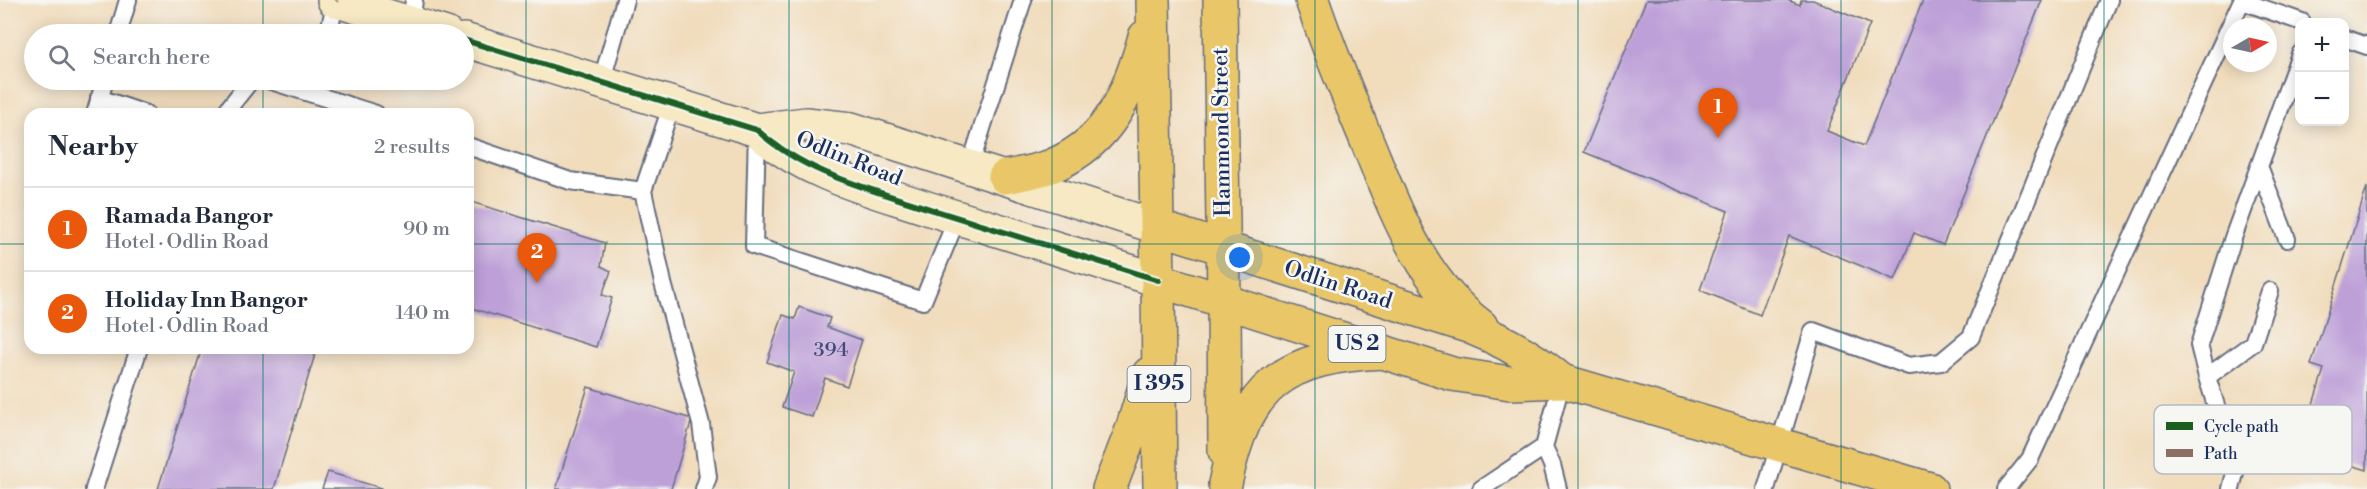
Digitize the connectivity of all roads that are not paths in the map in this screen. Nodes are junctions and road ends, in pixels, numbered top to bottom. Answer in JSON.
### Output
{"nodes":[{"id":1,"x":128,"y":0,"type":"edge"},
{"id":2,"x":335,"y":0,"type":"edge"},
{"id":3,"x":625,"y":0,"type":"edge"},
{"id":4,"x":1152,"y":0,"type":"edge"},
{"id":5,"x":1220,"y":0,"type":"edge"},
{"id":6,"x":1312,"y":0,"type":"edge"},
{"id":7,"x":2109,"y":0,"type":"edge"},
{"id":8,"x":1019,"y":1,"type":"edge"},
{"id":9,"x":2242,"y":1,"type":"edge"},
{"id":10,"x":413,"y":12,"type":"edge"},
{"id":11,"x":2295,"y":20,"type":"edge"},
{"id":12,"x":121,"y":24,"type":"edge"},
{"id":13,"x":330,"y":24,"type":"edge"},
{"id":14,"x":431,"y":24,"type":"edge"},
{"id":15,"x":2349,"y":40,"type":"edge"},
{"id":16,"x":474,"y":43,"type":"edge"},
{"id":17,"x":2367,"y":46,"type":"edge"},
{"id":18,"x":2295,"y":68,"type":"edge"},
{"id":19,"x":602,"y":82,"type":"junction"},
{"id":20,"x":102,"y":90,"type":"edge"},
{"id":21,"x":243,"y":90,"type":"edge"},
{"id":22,"x":320,"y":90,"type":"edge"},
{"id":23,"x":672,"y":104,"type":"junction"},
{"id":24,"x":97,"y":106,"type":"edge"},
{"id":25,"x":229,"y":108,"type":"edge"},
{"id":26,"x":345,"y":108,"type":"edge"},
{"id":27,"x":757,"y":130,"type":"junction"},
{"id":28,"x":474,"y":151,"type":"edge"},
{"id":29,"x":970,"y":166,"type":"junction"},
{"id":30,"x":2259,"y":166,"type":"junction"},
{"id":31,"x":1005,"y":177,"type":"junction"},
{"id":32,"x":643,"y":191,"type":"junction"},
{"id":33,"x":957,"y":218,"type":"junction"},
{"id":34,"x":1157,"y":227,"type":"junction"},
{"id":35,"x":2287,"y":238,"type":"dead end"},
{"id":36,"x":1224,"y":248,"type":"junction"},
{"id":37,"x":1158,"y":279,"type":"junction"},
{"id":38,"x":2270,"y":291,"type":"dead end"},
{"id":39,"x":1224,"y":300,"type":"junction"},
{"id":40,"x":1494,"y":336,"type":"junction"},
{"id":41,"x":1158,"y":340,"type":"junction"},
{"id":42,"x":1384,"y":352,"type":"junction"},
{"id":43,"x":137,"y":354,"type":"edge"},
{"id":44,"x":2207,"y":377,"type":"junction"},
{"id":45,"x":1562,"y":381,"type":"junction"},
{"id":46,"x":2216,"y":405,"type":"edge"},
{"id":47,"x":1778,"y":445,"type":"junction"},
{"id":48,"x":1544,"y":447,"type":"junction"},
{"id":49,"x":2235,"y":474,"type":"edge"},
{"id":50,"x":1882,"y":482,"type":"edge"},
{"id":51,"x":1225,"y":487,"type":"edge"},
{"id":52,"x":94,"y":489,"type":"edge"},
{"id":53,"x":704,"y":489,"type":"edge"},
{"id":54,"x":1109,"y":489,"type":"edge"},
{"id":55,"x":1160,"y":489,"type":"edge"},
{"id":56,"x":1481,"y":489,"type":"edge"},
{"id":57,"x":1558,"y":489,"type":"edge"},
{"id":58,"x":1766,"y":489,"type":"edge"},
{"id":59,"x":1930,"y":489,"type":"edge"},
{"id":60,"x":2006,"y":489,"type":"edge"},
{"id":61,"x":2231,"y":489,"type":"edge"}],
"edges":[{"from":1,"to":12,"type":"lane"},
{"from":2,"to":10,"type":"street"},
{"from":2,"to":13,"type":"lane"},
{"from":3,"to":19,"type":"lane"},
{"from":4,"to":31,"type":"main road"},
{"from":4,"to":34,"type":"main road"},
{"from":5,"to":36,"type":"main road","name":"Hammond Street"},
{"from":6,"to":40,"type":"main road","number":"US 2"},
{"from":7,"to":47,"type":"lane"},
{"from":8,"to":29,"type":"lane"},
{"from":9,"to":11,"type":"lane"},
{"from":9,"to":60,"type":"lane"},
{"from":10,"to":14,"type":"street"},
{"from":15,"to":17,"type":"lane"},
{"from":16,"to":19,"type":"street","name":"Odlin Road"},
{"from":18,"to":30,"type":"lane"},
{"from":19,"to":23,"type":"street","name":"Odlin Road"},
{"from":20,"to":24,"type":"lane"},
{"from":21,"to":25,"type":"lane"},
{"from":22,"to":26,"type":"lane"},
{"from":23,"to":27,"type":"street","name":"Odlin Road"},
{"from":23,"to":32,"type":"lane"},
{"from":27,"to":29,"type":"street","name":"Odlin Road"},
{"from":27,"to":33,"type":"street","name":"Odlin Road"},
{"from":27,"to":33,"type":"lane"},
{"from":28,"to":32,"type":"lane"},
{"from":29,"to":31,"type":"street","name":"Odlin Road"},
{"from":30,"to":35,"type":"lane"},
{"from":30,"to":44,"type":"lane"},
{"from":31,"to":34,"type":"street","name":"Odlin Road"},
{"from":32,"to":53,"type":"lane"},
{"from":33,"to":37,"type":"street","name":"Odlin Road"},
{"from":34,"to":36,"type":"main road","name":"Odlin Road"},
{"from":34,"to":37,"type":"main road"},
{"from":36,"to":39,"type":"main road","name":"Hammond Street"},
{"from":36,"to":40,"type":"main road","name":"Odlin Road"},
{"from":37,"to":39,"type":"main road","name":"Odlin Road","number":"US 2"},
{"from":37,"to":41,"type":"main road","number":"I 395"},
{"from":38,"to":44,"type":"lane"},
{"from":39,"to":42,"type":"main road","name":"Odlin Road","number":"US 2"},
{"from":39,"to":51,"type":"main road","name":"Hammond Street"},
{"from":40,"to":45,"type":"main road","name":"Odlin Road","number":"US 2"},
{"from":41,"to":54,"type":"main road"},
{"from":41,"to":55,"type":"main road","number":"I 395"},
{"from":42,"to":45,"type":"main road","name":"Odlin Road","number":"US 2"},
{"from":42,"to":51,"type":"main road"},
{"from":43,"to":52,"type":"lane"},
{"from":44,"to":46,"type":"lane"},
{"from":45,"to":47,"type":"main road","name":"Odlin Road","number":"US 2"},
{"from":45,"to":48,"type":"lane"},
{"from":47,"to":50,"type":"main road","name":"Odlin Road","number":"US 2"},
{"from":47,"to":58,"type":"lane"},
{"from":48,"to":56,"type":"lane"},
{"from":48,"to":57,"type":"lane"},
{"from":49,"to":61,"type":"lane"},
{"from":50,"to":59,"type":"main road","name":"Odlin Road","number":"US 2"}]}
